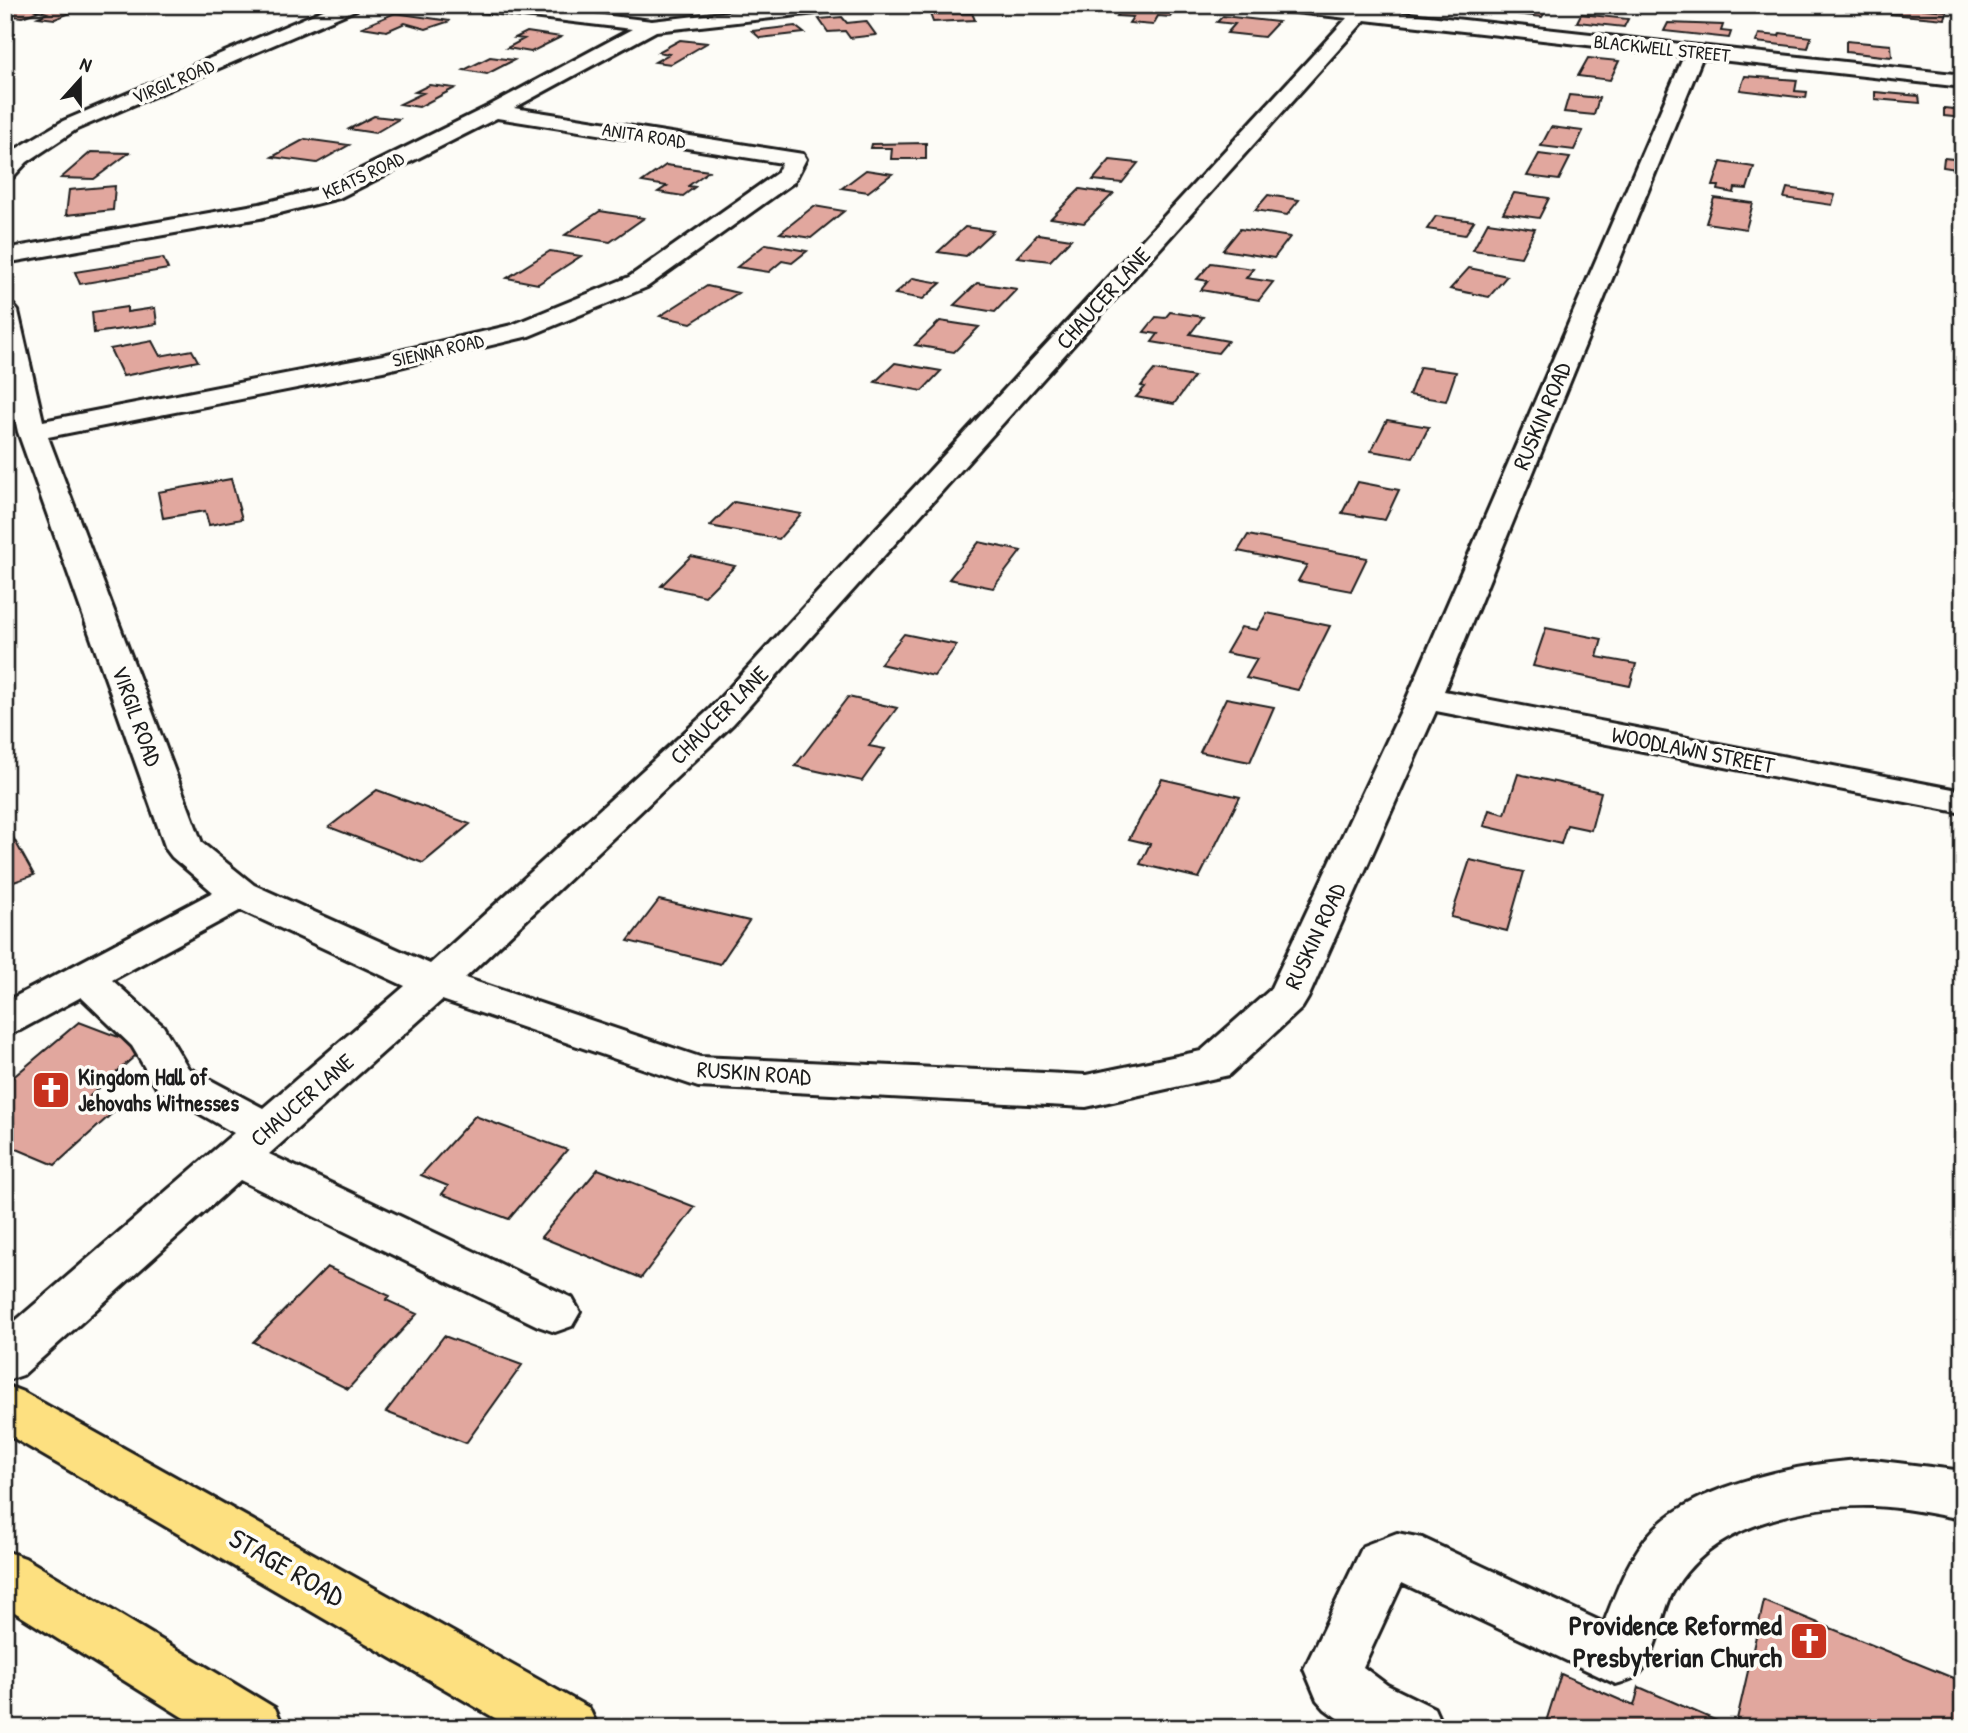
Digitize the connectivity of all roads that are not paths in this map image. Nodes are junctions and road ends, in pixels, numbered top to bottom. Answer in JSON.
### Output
{"nodes":[{"id":1,"x":351,"y":5,"type":"edge"},
{"id":2,"x":474,"y":5,"type":"edge"},
{"id":3,"x":842,"y":5,"type":"edge"},
{"id":4,"x":1278,"y":5,"type":"edge"},
{"id":5,"x":1364,"y":10,"type":"edge"},
{"id":6,"x":652,"y":26,"type":"junction"},
{"id":7,"x":1695,"y":51,"type":"junction"},
{"id":8,"x":1963,"y":81,"type":"edge"},
{"id":9,"x":494,"y":111,"type":"junction"},
{"id":10,"x":795,"y":159,"type":"joint"},
{"id":11,"x":5,"y":172,"type":"edge"},
{"id":12,"x":5,"y":256,"type":"edge"},
{"id":13,"x":5,"y":311,"type":"edge"},
{"id":14,"x":32,"y":432,"type":"junction"},
{"id":15,"x":1424,"y":698,"type":"junction"},
{"id":16,"x":1963,"y":802,"type":"edge"},
{"id":17,"x":240,"y":894,"type":"junction"},
{"id":18,"x":85,"y":978,"type":"junction"},
{"id":19,"x":435,"y":983,"type":"junction"},
{"id":20,"x":5,"y":1020,"type":"edge"},
{"id":21,"x":251,"y":1145,"type":"junction"},
{"id":22,"x":555,"y":1312,"type":"dead end"},
{"id":23,"x":5,"y":1360,"type":"edge"},
{"id":24,"x":5,"y":1407,"type":"edge"},
{"id":25,"x":1963,"y":1496,"type":"edge"},
{"id":26,"x":5,"y":1576,"type":"edge"},
{"id":27,"x":254,"y":1728,"type":"edge"},
{"id":28,"x":568,"y":1728,"type":"edge"},
{"id":29,"x":1413,"y":1728,"type":"edge"}],
"edges":[{"from":1,"to":11,"type":"street","name":"VIRGIL ROAD"},
{"from":2,"to":6,"type":"street"},
{"from":3,"to":6,"type":"street"},
{"from":4,"to":5,"type":"street","name":"BLACKWELL STREET"},
{"from":5,"to":7,"type":"street","name":"BLACKWELL STREET"},
{"from":5,"to":19,"type":"street","name":"CHAUCER LANE"},
{"from":6,"to":9,"type":"street","name":"KEATS ROAD"},
{"from":7,"to":8,"type":"street","name":"BLACKWELL STREET"},
{"from":7,"to":15,"type":"street","name":"RUSKIN ROAD"},
{"from":9,"to":10,"type":"street","name":"ANITA ROAD"},
{"from":9,"to":12,"type":"street","name":"KEATS ROAD"},
{"from":10,"to":14,"type":"street","name":"SIENNA ROAD"},
{"from":13,"to":14,"type":"street","name":"VIRGIL ROAD"},
{"from":14,"to":17,"type":"street","name":"VIRGIL ROAD"},
{"from":15,"to":16,"type":"street","name":"WOODLAWN STREET"},
{"from":15,"to":19,"type":"street","name":"RUSKIN ROAD"},
{"from":17,"to":18,"type":"street"},
{"from":17,"to":19,"type":"street","name":"VIRGIL ROAD"},
{"from":18,"to":20,"type":"street"},
{"from":18,"to":21,"type":"street"},
{"from":19,"to":21,"type":"street","name":"CHAUCER LANE"},
{"from":21,"to":22,"type":"street"},
{"from":21,"to":23,"type":"street","name":"CHAUCER LANE"},
{"from":24,"to":28,"type":"main road","name":"STAGE ROAD"},
{"from":25,"to":29,"type":"street"},
{"from":26,"to":27,"type":"main road"}]}
